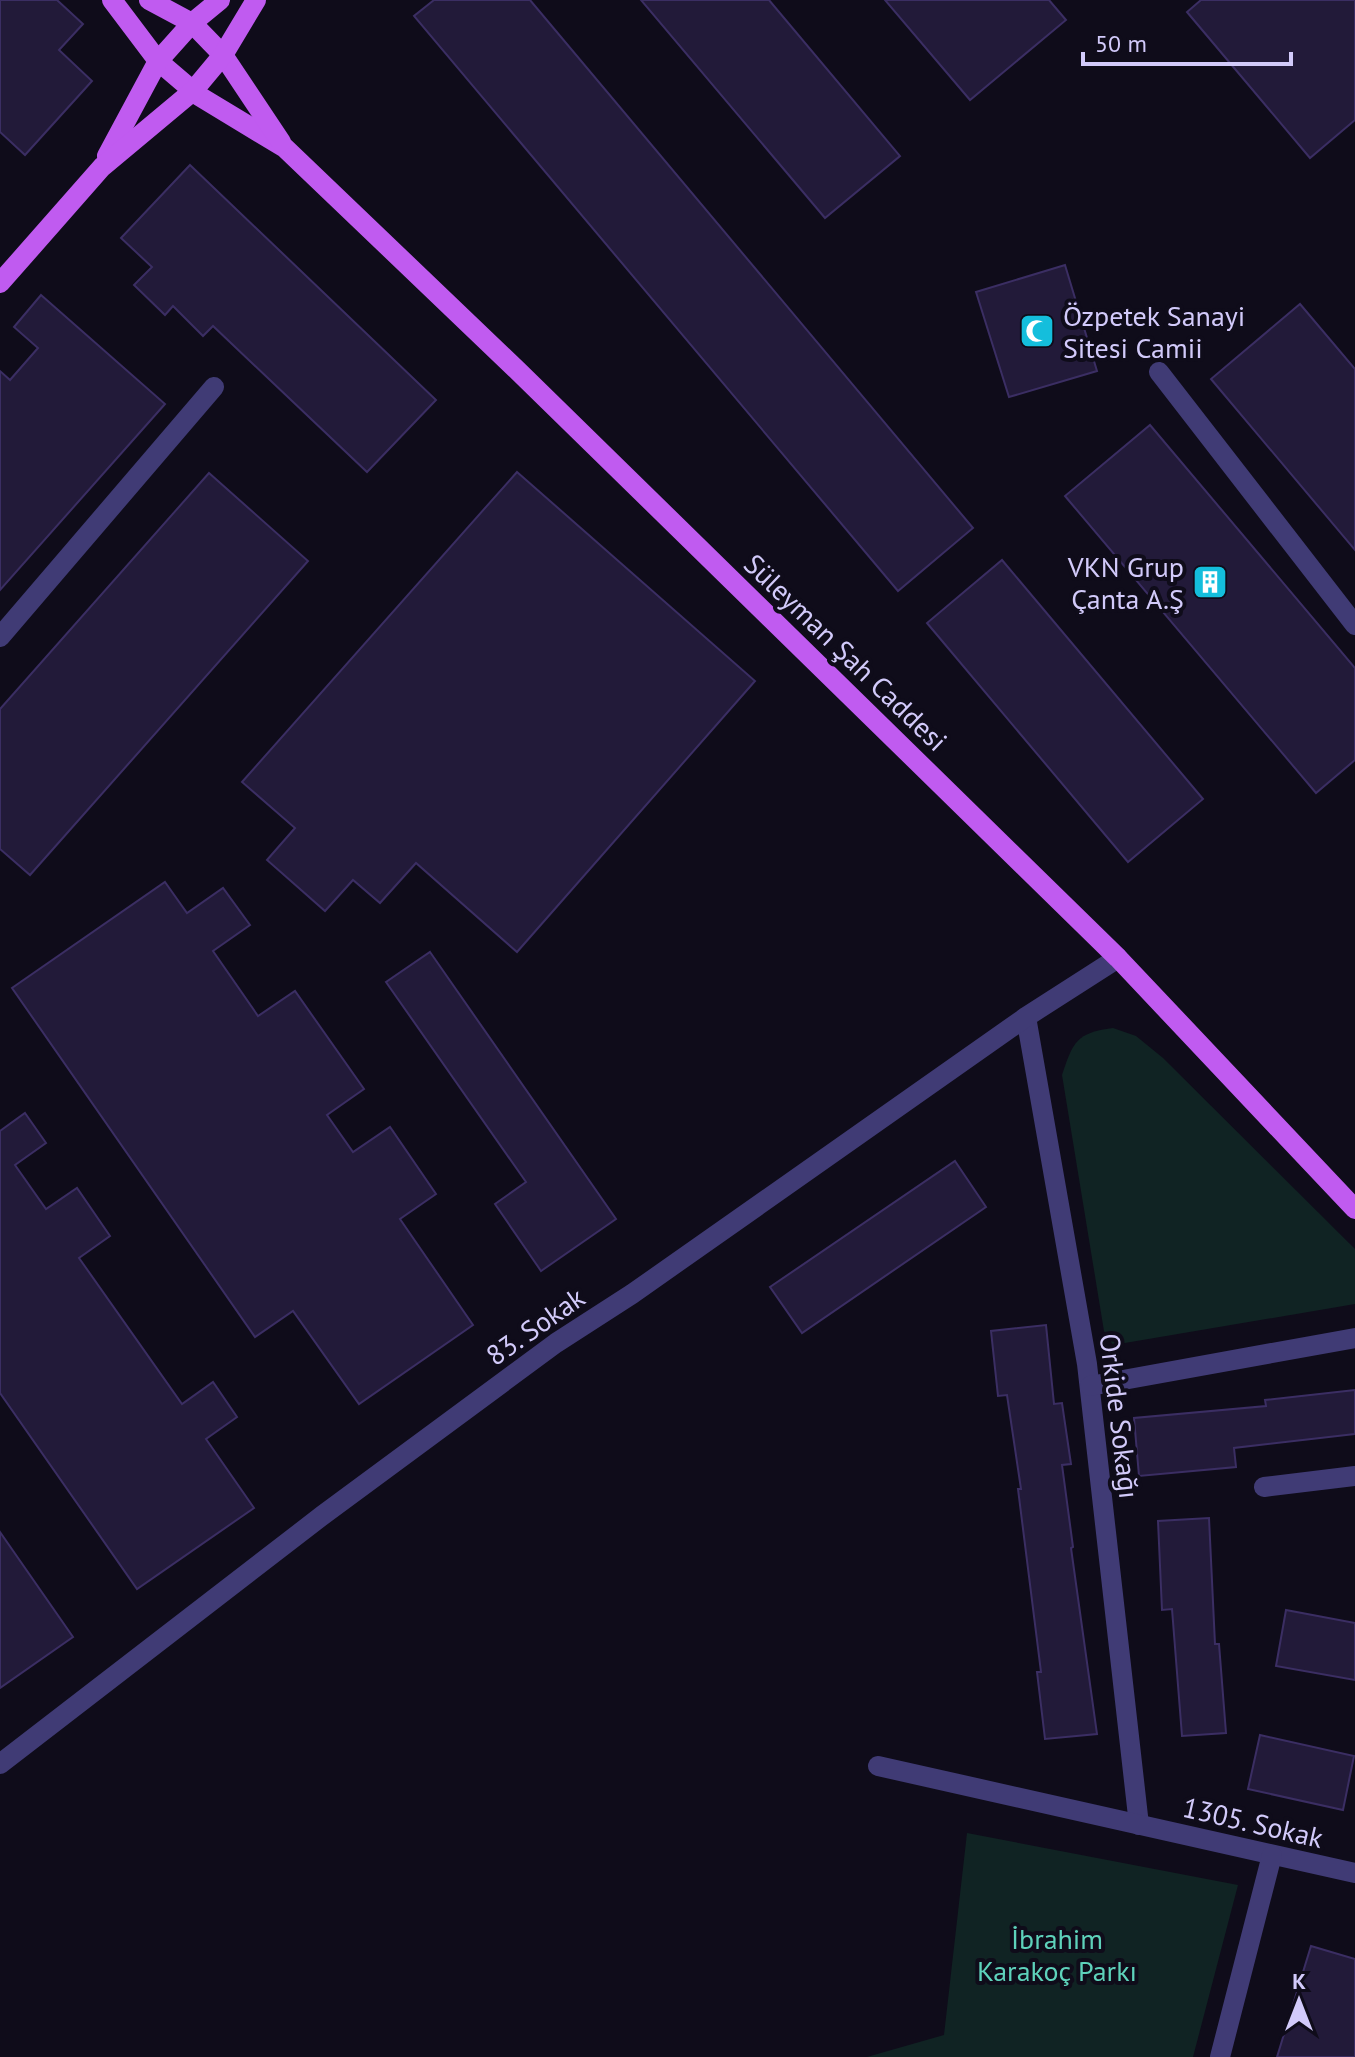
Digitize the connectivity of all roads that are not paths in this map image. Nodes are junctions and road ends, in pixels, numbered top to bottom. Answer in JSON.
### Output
{"nodes":[{"id":1,"x":112,"y":0,"type":"edge"},
{"id":2,"x":149,"y":0,"type":"edge"},
{"id":3,"x":220,"y":0,"type":"edge"},
{"id":4,"x":256,"y":0,"type":"edge"},
{"id":5,"x":192,"y":23,"type":"junction"},
{"id":6,"x":223,"y":55,"type":"junction"},
{"id":7,"x":158,"y":61,"type":"junction"},
{"id":8,"x":193,"y":91,"type":"junction"},
{"id":9,"x":285,"y":148,"type":"junction"},
{"id":10,"x":102,"y":167,"type":"junction"},
{"id":11,"x":0,"y":283,"type":"edge"},
{"id":12,"x":1159,"y":372,"type":"dead end"},
{"id":13,"x":214,"y":387,"type":"dead end"},
{"id":14,"x":1355,"y":625,"type":"edge"},
{"id":15,"x":0,"y":637,"type":"edge"},
{"id":16,"x":1118,"y":958,"type":"junction"},
{"id":17,"x":1026,"y":1017,"type":"junction"},
{"id":18,"x":1355,"y":1209,"type":"edge"},
{"id":19,"x":1355,"y":1338,"type":"edge"},
{"id":20,"x":1090,"y":1386,"type":"junction"},
{"id":21,"x":1355,"y":1476,"type":"edge"},
{"id":22,"x":1264,"y":1487,"type":"dead end"},
{"id":23,"x":0,"y":1764,"type":"edge"},
{"id":24,"x":878,"y":1766,"type":"dead end"},
{"id":25,"x":1139,"y":1825,"type":"junction"},
{"id":26,"x":1272,"y":1855,"type":"junction"},
{"id":27,"x":1355,"y":1873,"type":"edge"},
{"id":28,"x":1220,"y":2057,"type":"edge"}],
"edges":[{"from":1,"to":7,"type":"main road"},
{"from":2,"to":5,"type":"main road"},
{"from":3,"to":5,"type":"main road"},
{"from":4,"to":6,"type":"main road"},
{"from":5,"to":6,"type":"main road"},
{"from":5,"to":7,"type":"main road"},
{"from":6,"to":8,"type":"main road"},
{"from":6,"to":9,"type":"main road"},
{"from":7,"to":8,"type":"main road"},
{"from":7,"to":10,"type":"main road"},
{"from":8,"to":9,"type":"main road"},
{"from":8,"to":10,"type":"main road"},
{"from":9,"to":16,"type":"main road","name":"Süleyman Şah Caddesi"},
{"from":10,"to":11,"type":"main road"},
{"from":12,"to":14,"type":"street"},
{"from":13,"to":15,"type":"street"},
{"from":16,"to":17,"type":"street","name":"83. Sokak"},
{"from":16,"to":18,"type":"main road","name":"Süleyman Şah Caddesi"},
{"from":17,"to":20,"type":"street","name":"Orkide Sokağı"},
{"from":17,"to":23,"type":"street","name":"83. Sokak"},
{"from":19,"to":20,"type":"street"},
{"from":20,"to":25,"type":"street","name":"Orkide Sokağı"},
{"from":21,"to":22,"type":"street"},
{"from":24,"to":25,"type":"street","name":"1305. Sokak"},
{"from":25,"to":26,"type":"street","name":"1305. Sokak"},
{"from":26,"to":27,"type":"street","name":"1305. Sokak"},
{"from":26,"to":28,"type":"street"}]}
